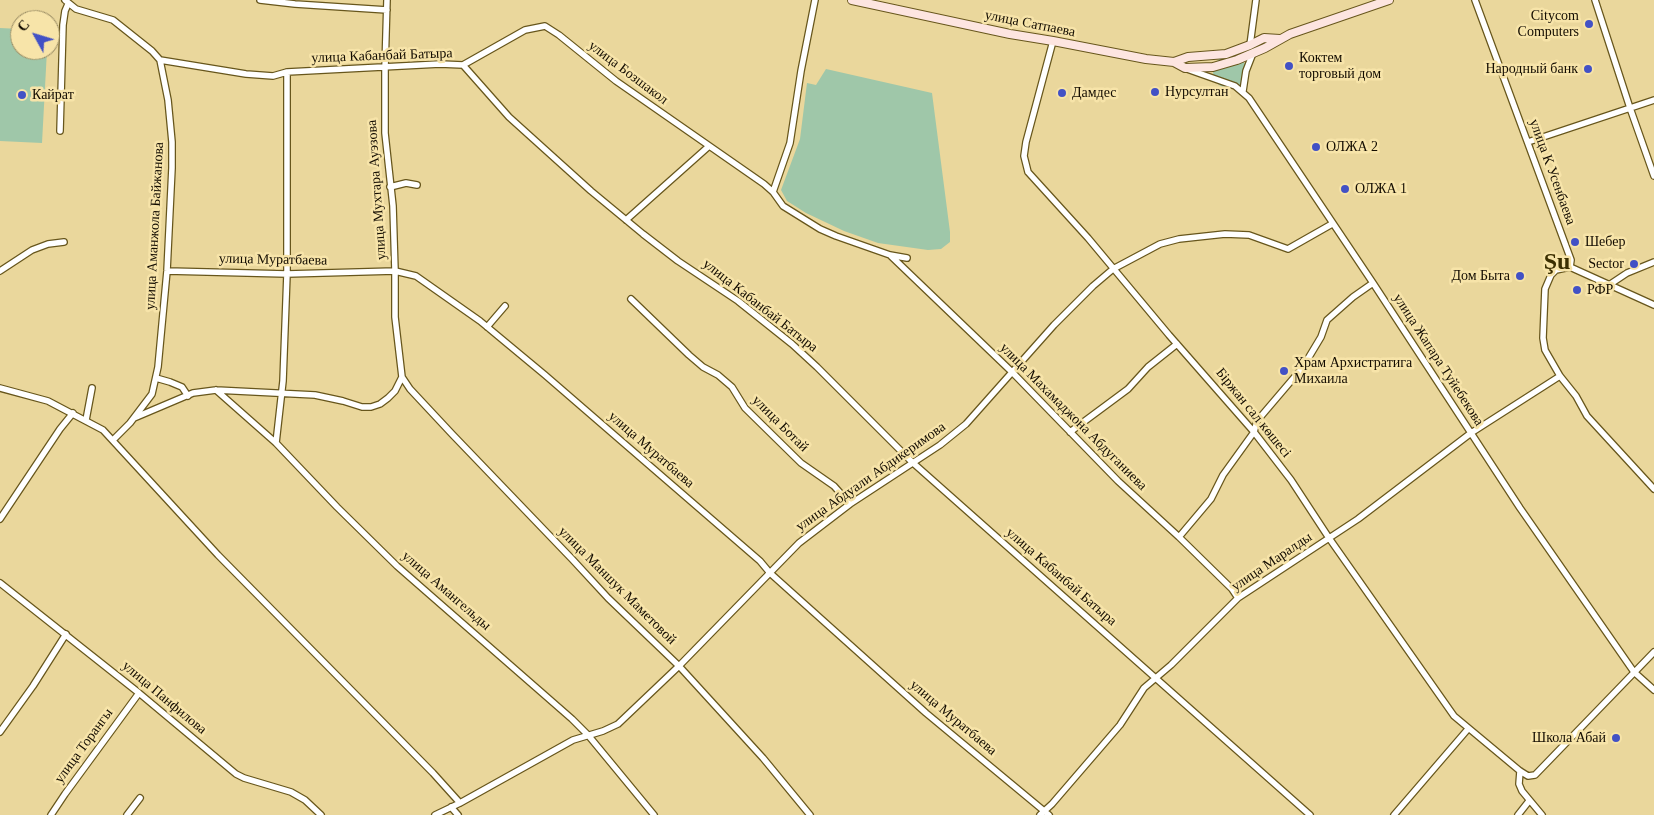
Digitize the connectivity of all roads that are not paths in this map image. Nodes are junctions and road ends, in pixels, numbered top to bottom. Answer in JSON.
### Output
{"nodes":[{"id":1,"x":260,"y":0,"type":"edge"},
{"id":2,"x":387,"y":0,"type":"edge"},
{"id":3,"x":815,"y":0,"type":"edge"},
{"id":4,"x":852,"y":0,"type":"edge"},
{"id":5,"x":1256,"y":0,"type":"edge"},
{"id":6,"x":1389,"y":0,"type":"edge"},
{"id":7,"x":1475,"y":0,"type":"edge"},
{"id":8,"x":1595,"y":0,"type":"edge"},
{"id":9,"x":66,"y":2,"type":"edge"},
{"id":10,"x":387,"y":10,"type":"junction"},
{"id":11,"x":1280,"y":39,"type":"junction"},
{"id":12,"x":1053,"y":40,"type":"junction"},
{"id":13,"x":1250,"y":45,"type":"junction"},
{"id":14,"x":1253,"y":54,"type":"junction"},
{"id":15,"x":160,"y":60,"type":"junction"},
{"id":16,"x":1174,"y":62,"type":"junction"},
{"id":17,"x":463,"y":65,"type":"junction"},
{"id":18,"x":384,"y":68,"type":"junction"},
{"id":19,"x":1185,"y":68,"type":"junction"},
{"id":20,"x":287,"y":72,"type":"junction"},
{"id":21,"x":1243,"y":91,"type":"junction"},
{"id":22,"x":1654,"y":100,"type":"edge"},
{"id":23,"x":1630,"y":108,"type":"junction"},
{"id":24,"x":60,"y":131,"type":"dead end"},
{"id":25,"x":1528,"y":142,"type":"junction"},
{"id":26,"x":708,"y":147,"type":"junction"},
{"id":27,"x":1654,"y":176,"type":"edge"},
{"id":28,"x":418,"y":185,"type":"dead end"},
{"id":29,"x":390,"y":187,"type":"junction"},
{"id":30,"x":773,"y":192,"type":"junction"},
{"id":31,"x":626,"y":220,"type":"junction"},
{"id":32,"x":1332,"y":224,"type":"junction"},
{"id":33,"x":64,"y":242,"type":"dead end"},
{"id":34,"x":890,"y":255,"type":"junction"},
{"id":35,"x":907,"y":258,"type":"dead end"},
{"id":36,"x":1654,"y":262,"type":"edge"},
{"id":37,"x":1570,"y":267,"type":"junction"},
{"id":38,"x":1113,"y":269,"type":"junction"},
{"id":39,"x":0,"y":271,"type":"edge"},
{"id":40,"x":167,"y":271,"type":"junction"},
{"id":41,"x":395,"y":271,"type":"junction"},
{"id":42,"x":287,"y":274,"type":"junction"},
{"id":43,"x":1373,"y":283,"type":"junction"},
{"id":44,"x":1609,"y":284,"type":"junction"},
{"id":45,"x":630,"y":299,"type":"dead end"},
{"id":46,"x":1654,"y":305,"type":"edge"},
{"id":47,"x":505,"y":306,"type":"dead end"},
{"id":48,"x":487,"y":326,"type":"junction"},
{"id":49,"x":1177,"y":344,"type":"junction"},
{"id":50,"x":1012,"y":372,"type":"junction"},
{"id":51,"x":1560,"y":376,"type":"junction"},
{"id":52,"x":402,"y":377,"type":"junction"},
{"id":53,"x":156,"y":378,"type":"junction"},
{"id":54,"x":0,"y":388,"type":"edge"},
{"id":55,"x":92,"y":388,"type":"dead end"},
{"id":56,"x":216,"y":390,"type":"junction"},
{"id":57,"x":281,"y":393,"type":"junction"},
{"id":58,"x":188,"y":396,"type":"junction"},
{"id":59,"x":73,"y":413,"type":"junction"},
{"id":60,"x":134,"y":418,"type":"junction"},
{"id":61,"x":86,"y":420,"type":"junction"},
{"id":62,"x":1070,"y":432,"type":"junction"},
{"id":63,"x":1254,"y":432,"type":"junction"},
{"id":64,"x":1471,"y":433,"type":"junction"},
{"id":65,"x":113,"y":440,"type":"junction"},
{"id":66,"x":276,"y":443,"type":"junction"},
{"id":67,"x":912,"y":462,"type":"junction"},
{"id":68,"x":1654,"y":489,"type":"edge"},
{"id":69,"x":850,"y":504,"type":"junction"},
{"id":70,"x":0,"y":519,"type":"edge"},
{"id":71,"x":1179,"y":537,"type":"junction"},
{"id":72,"x":1329,"y":538,"type":"junction"},
{"id":73,"x":770,"y":573,"type":"junction"},
{"id":74,"x":0,"y":583,"type":"edge"},
{"id":75,"x":1238,"y":598,"type":"junction"},
{"id":76,"x":66,"y":634,"type":"junction"},
{"id":77,"x":1654,"y":652,"type":"edge"},
{"id":78,"x":679,"y":666,"type":"junction"},
{"id":79,"x":1634,"y":672,"type":"junction"},
{"id":80,"x":1155,"y":678,"type":"junction"},
{"id":81,"x":1654,"y":690,"type":"edge"},
{"id":82,"x":139,"y":693,"type":"junction"},
{"id":83,"x":1468,"y":729,"type":"junction"},
{"id":84,"x":0,"y":732,"type":"edge"},
{"id":85,"x":588,"y":735,"type":"junction"},
{"id":86,"x":1520,"y":771,"type":"junction"},
{"id":87,"x":140,"y":798,"type":"dead end"},
{"id":88,"x":1529,"y":801,"type":"junction"},
{"id":89,"x":460,"y":803,"type":"junction"},
{"id":90,"x":451,"y":807,"type":"junction"},
{"id":91,"x":1042,"y":813,"type":"edge"},
{"id":92,"x":52,"y":815,"type":"edge"},
{"id":93,"x":127,"y":815,"type":"edge"},
{"id":94,"x":321,"y":815,"type":"edge"},
{"id":95,"x":435,"y":815,"type":"edge"},
{"id":96,"x":458,"y":815,"type":"edge"},
{"id":97,"x":654,"y":815,"type":"edge"},
{"id":98,"x":810,"y":815,"type":"edge"},
{"id":99,"x":1049,"y":815,"type":"edge"},
{"id":100,"x":1310,"y":815,"type":"edge"},
{"id":101,"x":1394,"y":815,"type":"edge"},
{"id":102,"x":1518,"y":815,"type":"edge"},
{"id":103,"x":1542,"y":815,"type":"edge"}],
"edges":[{"from":1,"to":10,"type":"street"},
{"from":2,"to":10,"type":"street","name":"улица Мухтара Ауэзова"},
{"from":3,"to":30,"type":"street"},
{"from":4,"to":12,"type":"street","name":"улица Сатпаева"},
{"from":5,"to":13,"type":"street"},
{"from":6,"to":11,"type":"street","name":"улица Сатпаева"},
{"from":7,"to":25,"type":"street","name":"улица К Усенбаева"},
{"from":8,"to":23,"type":"street"},
{"from":9,"to":15,"type":"street"},
{"from":9,"to":24,"type":"street"},
{"from":10,"to":18,"type":"street","name":"улица Мухтара Ауэзова"},
{"from":11,"to":13,"type":"street","name":"улица Сатпаева"},
{"from":11,"to":14,"type":"street","name":"улица Сатпаева"},
{"from":12,"to":16,"type":"street","name":"улица Сатпаева"},
{"from":12,"to":38,"type":"street","name":"Біржан сал көшесі"},
{"from":13,"to":16,"type":"street","name":"улица Сатпаева"},
{"from":14,"to":19,"type":"street","name":"улица Сатпаева"},
{"from":14,"to":21,"type":"street"},
{"from":15,"to":20,"type":"street","name":"улица Кабанбай Батыра"},
{"from":15,"to":40,"type":"street","name":"улица Аманжола Байжанова"},
{"from":16,"to":19,"type":"street","name":"улица Сатпаева"},
{"from":17,"to":18,"type":"street","name":"улица Кабанбай Батыра"},
{"from":17,"to":26,"type":"street","name":"улица Бозшакол"},
{"from":17,"to":31,"type":"street","name":"улица Кабанбай Батыра"},
{"from":18,"to":20,"type":"street","name":"улица Кабанбай Батыра"},
{"from":18,"to":29,"type":"street","name":"улица Мухтара Ауэзова"},
{"from":19,"to":21,"type":"street"},
{"from":20,"to":42,"type":"street"},
{"from":21,"to":32,"type":"street","name":"улица Жапара Туйебекова"},
{"from":22,"to":23,"type":"street"},
{"from":23,"to":25,"type":"street"},
{"from":23,"to":27,"type":"street"},
{"from":25,"to":37,"type":"street","name":"улица К Усенбаева"},
{"from":26,"to":30,"type":"street","name":"улица Бозшакол"},
{"from":26,"to":31,"type":"street"},
{"from":28,"to":29,"type":"street"},
{"from":29,"to":41,"type":"street","name":"улица Мухтара Ауэзова"},
{"from":30,"to":34,"type":"street","name":"улица Бозшакол"},
{"from":31,"to":67,"type":"street","name":"улица Кабанбай Батыра"},
{"from":32,"to":38,"type":"street","name":"улица Абдуали Абдикеримова"},
{"from":32,"to":43,"type":"street","name":"улица Жапара Туйебекова"},
{"from":33,"to":39,"type":"street"},
{"from":34,"to":35,"type":"street"},
{"from":34,"to":50,"type":"street","name":"улица Махамаджона Абдуганиева"},
{"from":36,"to":44,"type":"street"},
{"from":37,"to":44,"type":"street"},
{"from":37,"to":51,"type":"street"},
{"from":38,"to":49,"type":"street","name":"Біржан сал көшесі"},
{"from":38,"to":50,"type":"street","name":"улица Абдуали Абдикеримова"},
{"from":40,"to":42,"type":"street","name":"улица Муратбаева"},
{"from":40,"to":53,"type":"street","name":"улица Аманжола Байжанова"},
{"from":41,"to":42,"type":"street","name":"улица Муратбаева"},
{"from":41,"to":48,"type":"street","name":"улица Муратбаева"},
{"from":41,"to":52,"type":"street","name":"улица Мухтара Ауэзова"},
{"from":42,"to":57,"type":"street"},
{"from":43,"to":63,"type":"street"},
{"from":43,"to":64,"type":"street","name":"улица Жапара Туйебекова"},
{"from":44,"to":46,"type":"street"},
{"from":45,"to":69,"type":"street","name":"улица Ботай"},
{"from":47,"to":48,"type":"street"},
{"from":48,"to":73,"type":"street","name":"улица Муратбаева"},
{"from":49,"to":62,"type":"street"},
{"from":49,"to":63,"type":"street","name":"Біржан сал көшесі"},
{"from":50,"to":62,"type":"street","name":"улица Махамаджона Абдуганиева"},
{"from":50,"to":67,"type":"street","name":"улица Абдуали Абдикеримова"},
{"from":51,"to":64,"type":"street","name":"улица Маралды"},
{"from":51,"to":68,"type":"street"},
{"from":52,"to":57,"type":"street"},
{"from":52,"to":78,"type":"street","name":"улица Маншук Маметовой"},
{"from":53,"to":58,"type":"street"},
{"from":53,"to":60,"type":"street","name":"улица Аманжола Байжанова"},
{"from":54,"to":59,"type":"street"},
{"from":55,"to":61,"type":"street"},
{"from":56,"to":57,"type":"street"},
{"from":56,"to":58,"type":"street"},
{"from":56,"to":66,"type":"street","name":"улица Амангельды"},
{"from":57,"to":66,"type":"street"},
{"from":58,"to":60,"type":"street"},
{"from":59,"to":61,"type":"street"},
{"from":59,"to":70,"type":"street"},
{"from":60,"to":65,"type":"street"},
{"from":61,"to":65,"type":"street"},
{"from":62,"to":71,"type":"street","name":"улица Махамаджона Абдуганиева"},
{"from":63,"to":71,"type":"street"},
{"from":63,"to":72,"type":"street","name":"Біржан сал көшесі"},
{"from":64,"to":72,"type":"street","name":"улица Маралды"},
{"from":64,"to":79,"type":"street","name":"улица Жапара Туйебекова"},
{"from":65,"to":89,"type":"street"},
{"from":66,"to":85,"type":"street","name":"улица Амангельды"},
{"from":67,"to":69,"type":"street","name":"улица Абдуали Абдикеримова"},
{"from":67,"to":80,"type":"street","name":"улица Кабанбай Батыра"},
{"from":69,"to":73,"type":"street","name":"улица Абдуали Абдикеримова"},
{"from":71,"to":75,"type":"street","name":"улица Махамаджона Абдуганиева"},
{"from":72,"to":75,"type":"street","name":"улица Маралды"},
{"from":72,"to":83,"type":"street","name":"Біржан сал көшесі"},
{"from":73,"to":78,"type":"street","name":"улица Абдуали Абдикеримова"},
{"from":73,"to":91,"type":"street","name":"улица Муратбаева"},
{"from":74,"to":76,"type":"street","name":"улица Панфилова"},
{"from":75,"to":80,"type":"street","name":"улица Маралды"},
{"from":76,"to":82,"type":"street","name":"улица Панфилова"},
{"from":76,"to":84,"type":"street"},
{"from":77,"to":79,"type":"street"},
{"from":78,"to":85,"type":"street","name":"улица Абдуали Абдикеримова"},
{"from":78,"to":98,"type":"street","name":"улица Маншук Маметовой"},
{"from":79,"to":81,"type":"street","name":"улица Жапара Туйебекова"},
{"from":79,"to":86,"type":"street","name":"Біржан сал көшесі"},
{"from":80,"to":91,"type":"street","name":"улица Маралды"},
{"from":80,"to":100,"type":"street","name":"улица Кабанбай Батыра"},
{"from":82,"to":92,"type":"street","name":"улица Торангы"},
{"from":82,"to":94,"type":"street","name":"улица Панфилова"},
{"from":83,"to":86,"type":"street","name":"Біржан сал көшесі"},
{"from":83,"to":101,"type":"street"},
{"from":85,"to":89,"type":"street","name":"улица Абдуали Абдикеримова"},
{"from":85,"to":97,"type":"street","name":"улица Амангельды"},
{"from":86,"to":88,"type":"street"},
{"from":87,"to":93,"type":"street"},
{"from":88,"to":102,"type":"street"},
{"from":88,"to":103,"type":"street"},
{"from":89,"to":90,"type":"street","name":"улица Абдуали Абдикеримова"},
{"from":90,"to":95,"type":"street","name":"улица Абдуали Абдикеримова"},
{"from":90,"to":96,"type":"street"},
{"from":91,"to":99,"type":"street","name":"улица Муратбаева"}]}
